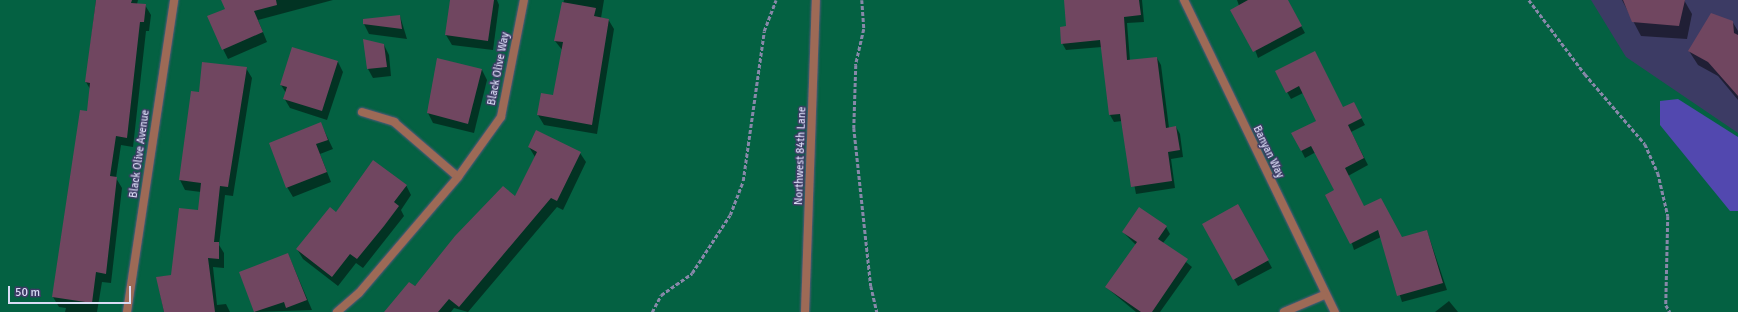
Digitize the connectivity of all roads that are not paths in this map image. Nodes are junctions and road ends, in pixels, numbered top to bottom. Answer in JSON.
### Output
{"nodes":[{"id":1,"x":174,"y":0,"type":"edge"},
{"id":2,"x":524,"y":0,"type":"edge"},
{"id":3,"x":816,"y":0,"type":"edge"},
{"id":4,"x":1184,"y":0,"type":"edge"},
{"id":5,"x":362,"y":112,"type":"dead end"},
{"id":6,"x":458,"y":177,"type":"junction"},
{"id":7,"x":1324,"y":295,"type":"junction"},
{"id":8,"x":128,"y":312,"type":"edge"},
{"id":9,"x":337,"y":312,"type":"edge"},
{"id":10,"x":805,"y":312,"type":"edge"},
{"id":11,"x":1284,"y":312,"type":"edge"},
{"id":12,"x":1335,"y":312,"type":"edge"}],
"edges":[{"from":1,"to":8,"type":"street","name":"Black Olive Avenue"},
{"from":2,"to":6,"type":"street","name":"Black Olive Way"},
{"from":3,"to":10,"type":"street","name":"Northwest 84th Lane"},
{"from":4,"to":7,"type":"street","name":"Banyan Way"},
{"from":5,"to":6,"type":"street"},
{"from":6,"to":9,"type":"street","name":"Black Olive Way"},
{"from":7,"to":11,"type":"street"},
{"from":7,"to":12,"type":"street","name":"Banyan Way"}]}
